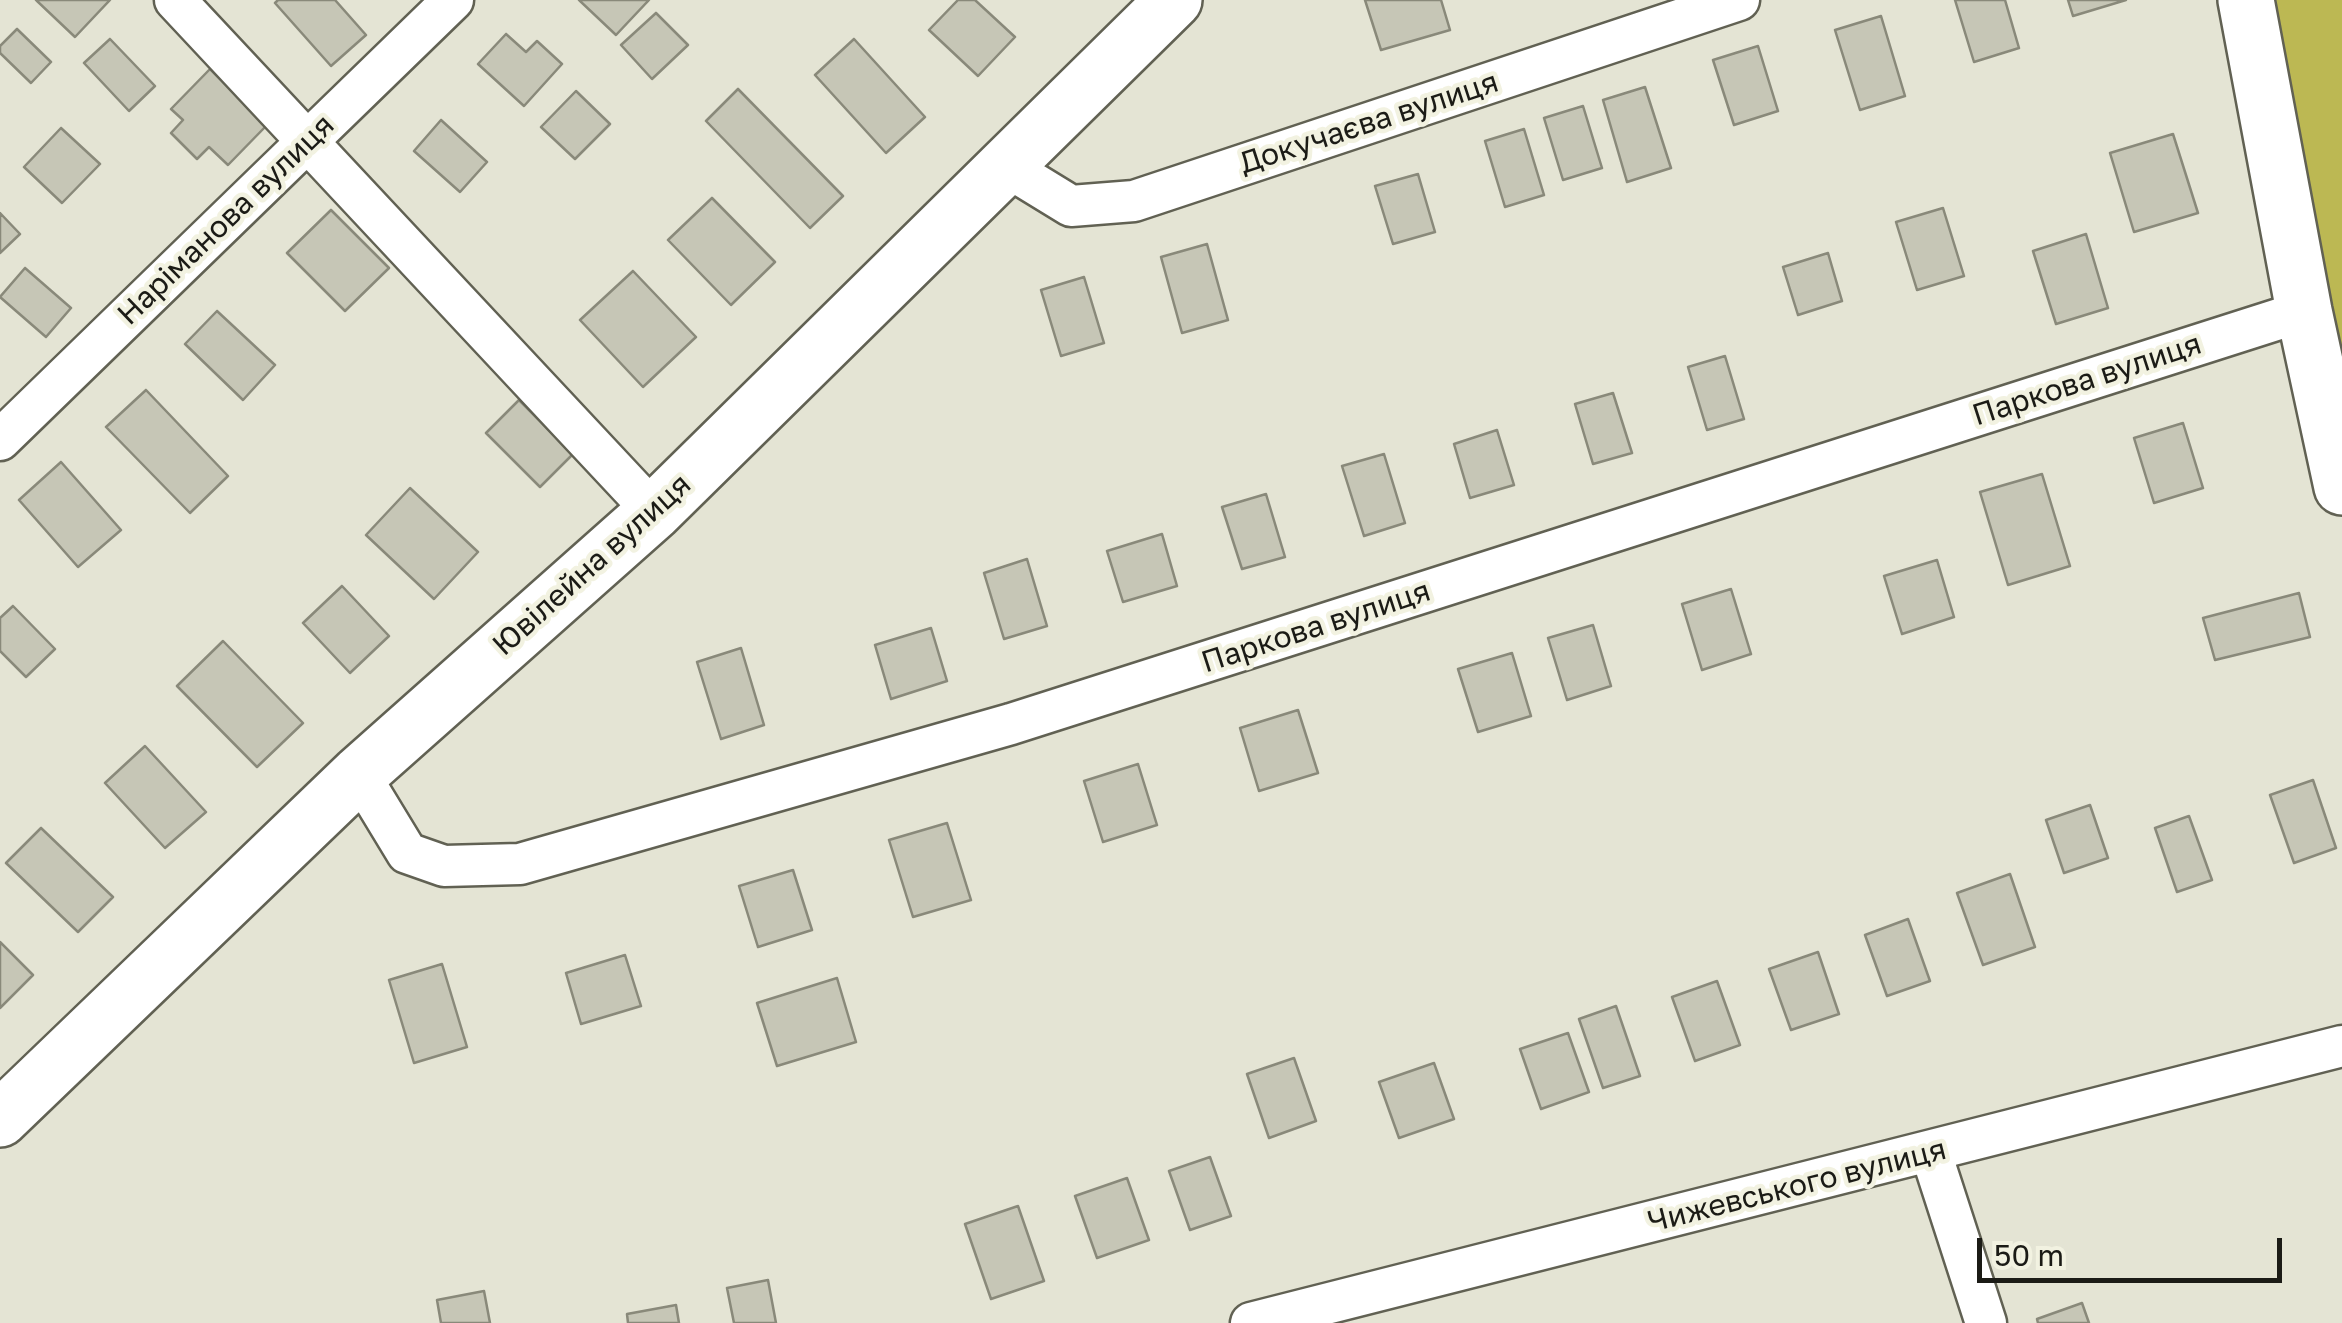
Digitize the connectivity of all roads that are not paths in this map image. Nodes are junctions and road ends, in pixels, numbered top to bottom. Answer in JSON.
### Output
{"nodes":[{"id":1,"x":175,"y":0,"type":"edge"},
{"id":2,"x":453,"y":0,"type":"edge"},
{"id":3,"x":1174,"y":0,"type":"edge"},
{"id":4,"x":1739,"y":0,"type":"edge"},
{"id":5,"x":2246,"y":0,"type":"edge"},
{"id":6,"x":306,"y":140,"type":"junction"},
{"id":7,"x":1004,"y":165,"type":"junction"},
{"id":8,"x":2304,"y":311,"type":"junction"},
{"id":9,"x":0,"y":440,"type":"edge"},
{"id":10,"x":2342,"y":487,"type":"edge"},
{"id":11,"x":654,"y":512,"type":"junction"},
{"id":12,"x":359,"y":774,"type":"junction"},
{"id":13,"x":2342,"y":1046,"type":"edge"},
{"id":14,"x":0,"y":1118,"type":"edge"},
{"id":15,"x":1930,"y":1153,"type":"junction"},
{"id":16,"x":1250,"y":1323,"type":"edge"},
{"id":17,"x":1986,"y":1323,"type":"edge"}],
"edges":[{"from":1,"to":6,"type":"street"},
{"from":2,"to":6,"type":"street","name":"Наріманова вулиця"},
{"from":3,"to":7,"type":"street","name":"Ювілейна вулиця"},
{"from":4,"to":7,"type":"street","name":"Докучаєва вулиця"},
{"from":5,"to":8,"type":"street"},
{"from":6,"to":9,"type":"street","name":"Наріманова вулиця"},
{"from":6,"to":11,"type":"street"},
{"from":7,"to":11,"type":"street","name":"Ювілейна вулиця"},
{"from":8,"to":10,"type":"street"},
{"from":8,"to":12,"type":"street","name":"Паркова вулиця"},
{"from":11,"to":12,"type":"street","name":"Ювілейна вулиця"},
{"from":12,"to":14,"type":"street","name":"Ювілейна вулиця"},
{"from":13,"to":15,"type":"street","name":"Чижевського вулиця"},
{"from":15,"to":16,"type":"street","name":"Чижевського вулиця"},
{"from":15,"to":17,"type":"street"}]}
